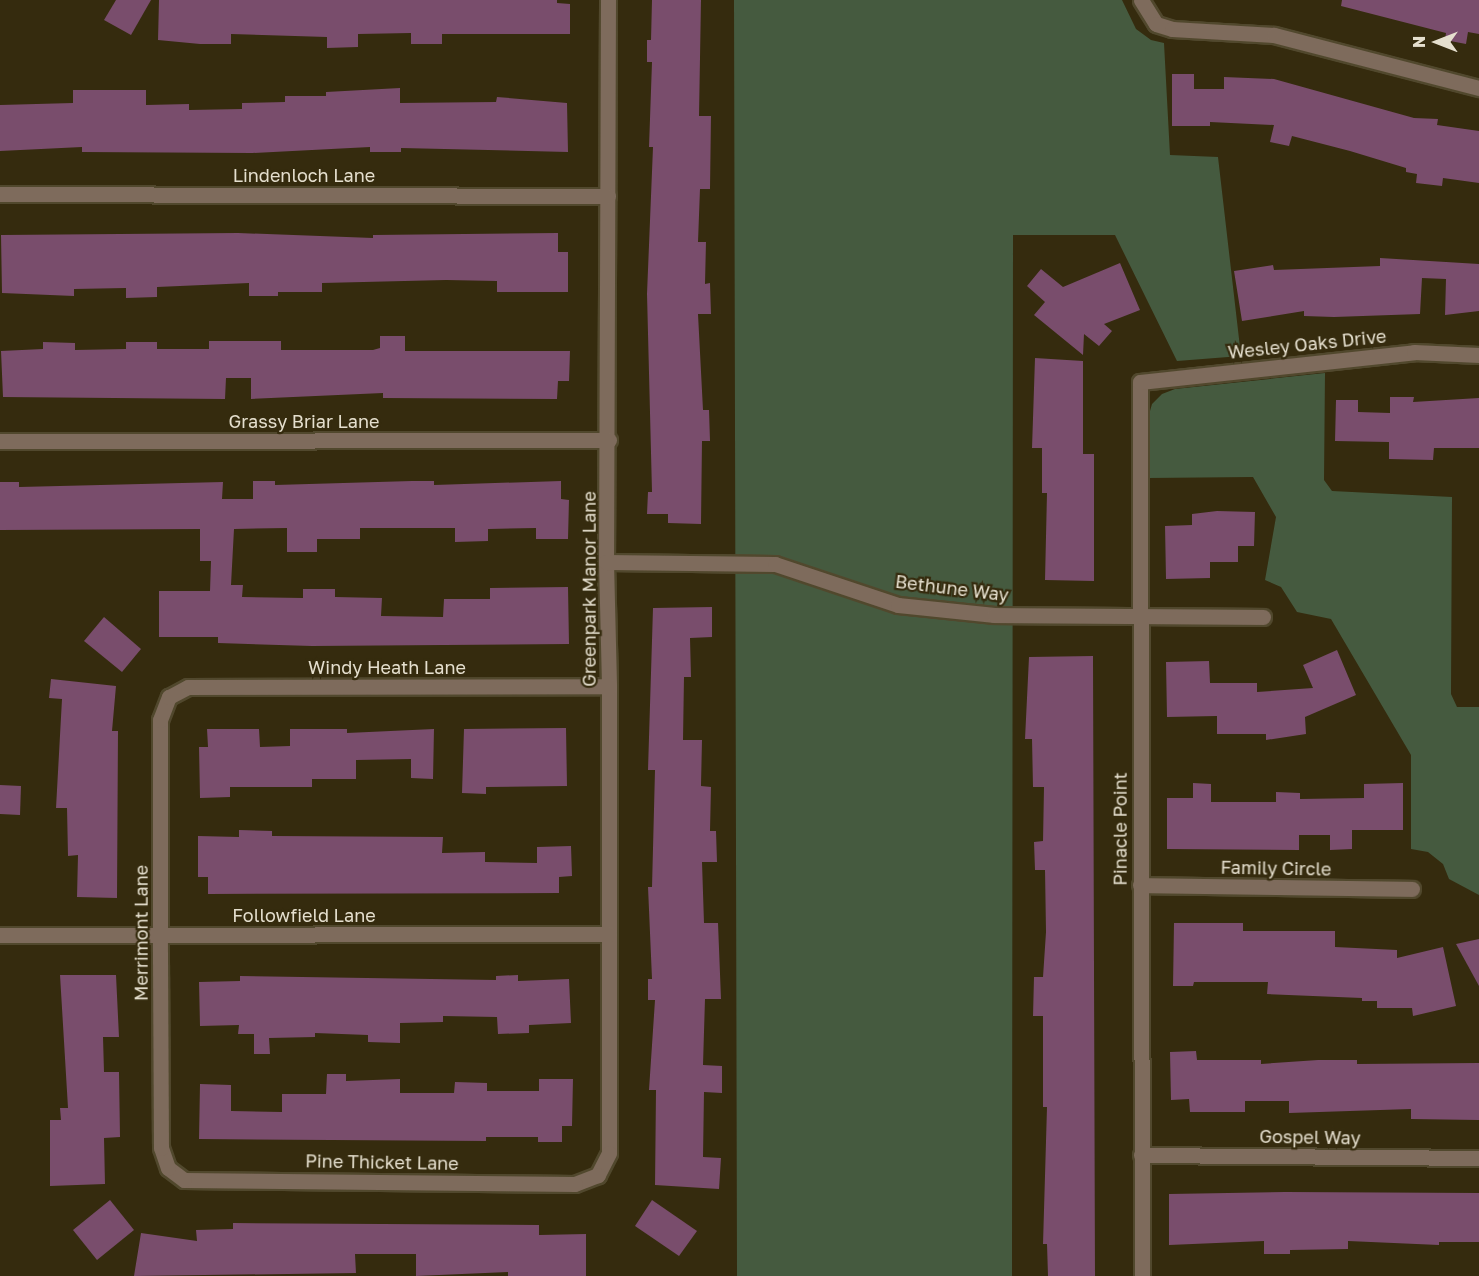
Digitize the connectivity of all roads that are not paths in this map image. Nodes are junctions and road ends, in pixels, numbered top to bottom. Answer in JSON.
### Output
{"nodes":[{"id":1,"x":608,"y":0,"type":"edge"},
{"id":2,"x":1140,"y":0,"type":"edge"},
{"id":3,"x":1479,"y":88,"type":"edge"},
{"id":4,"x":0,"y":194,"type":"edge"},
{"id":5,"x":608,"y":196,"type":"junction"},
{"id":6,"x":1479,"y":355,"type":"edge"},
{"id":7,"x":1140,"y":382,"type":"joint"},
{"id":8,"x":609,"y":440,"type":"junction"},
{"id":9,"x":0,"y":441,"type":"edge"},
{"id":10,"x":606,"y":562,"type":"junction"},
{"id":11,"x":1263,"y":617,"type":"dead end"},
{"id":12,"x":1137,"y":619,"type":"junction"},
{"id":13,"x":609,"y":686,"type":"junction"},
{"id":14,"x":169,"y":698,"type":"joint"},
{"id":15,"x":1140,"y":885,"type":"junction"},
{"id":16,"x":1412,"y":889,"type":"dead end"},
{"id":17,"x":609,"y":934,"type":"junction"},
{"id":18,"x":0,"y":935,"type":"edge"},
{"id":19,"x":160,"y":935,"type":"junction"},
{"id":20,"x":1141,"y":1155,"type":"junction"},
{"id":21,"x":1479,"y":1158,"type":"edge"},
{"id":22,"x":168,"y":1168,"type":"joint"},
{"id":23,"x":598,"y":1175,"type":"joint"},
{"id":24,"x":1142,"y":1276,"type":"edge"}],
"edges":[{"from":1,"to":5,"type":"street","name":"Greenpark Manor Lane"},
{"from":2,"to":3,"type":"street"},
{"from":4,"to":5,"type":"street","name":"Lindenloch Lane"},
{"from":5,"to":8,"type":"street","name":"Greenpark Manor Lane"},
{"from":6,"to":7,"type":"street","name":"Wesley Oaks Drive"},
{"from":7,"to":12,"type":"street","name":"Pinacle Point"},
{"from":8,"to":9,"type":"street","name":"Grassy Briar Lane"},
{"from":8,"to":10,"type":"street","name":"Greenpark Manor Lane"},
{"from":10,"to":12,"type":"street","name":"Bethune Way"},
{"from":10,"to":13,"type":"street","name":"Greenpark Manor Lane"},
{"from":11,"to":12,"type":"street","name":"Bethune Way"},
{"from":12,"to":15,"type":"street","name":"Pinacle Point"},
{"from":13,"to":14,"type":"street","name":"Windy Heath Lane"},
{"from":13,"to":17,"type":"street","name":"Greenpark Manor Lane"},
{"from":14,"to":19,"type":"street","name":"Merrimont Lane"},
{"from":15,"to":16,"type":"street","name":"Family Circle"},
{"from":15,"to":20,"type":"street","name":"Pinacle Point"},
{"from":17,"to":19,"type":"street","name":"Followfield Lane"},
{"from":17,"to":23,"type":"street","name":"Greenpark Manor Lane"},
{"from":18,"to":19,"type":"street","name":"Followfield Lane"},
{"from":19,"to":22,"type":"street","name":"Merrimont Lane"},
{"from":20,"to":21,"type":"street","name":"Gospel Way"},
{"from":20,"to":24,"type":"street","name":"Pinacle Point"},
{"from":22,"to":23,"type":"street","name":"Pine Thicket Lane"}]}
